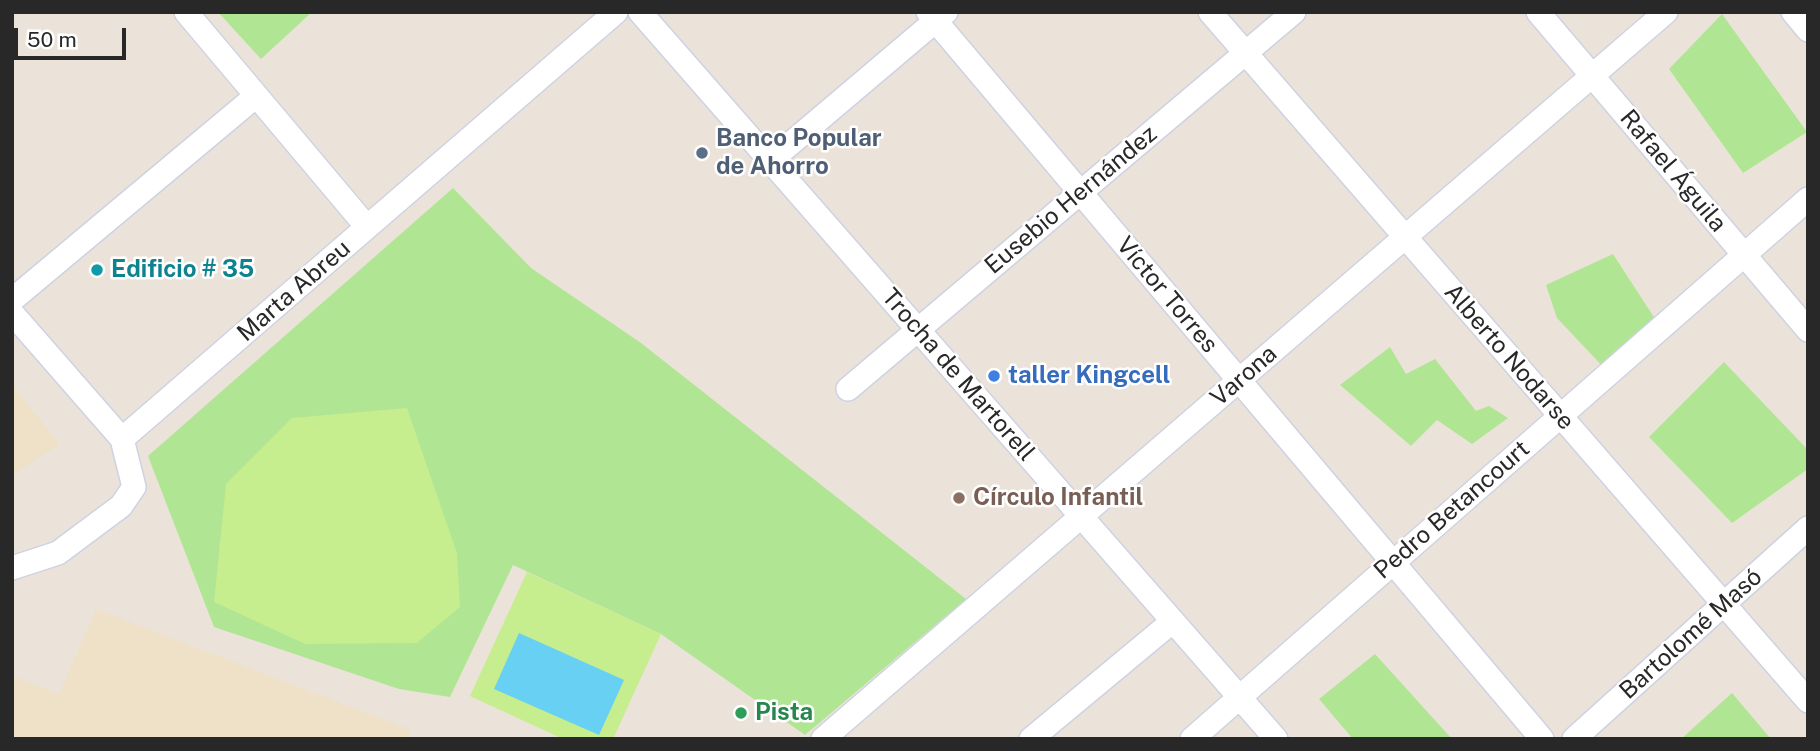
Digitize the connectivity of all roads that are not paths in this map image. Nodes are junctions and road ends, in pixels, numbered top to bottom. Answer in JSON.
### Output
{"nodes":[{"id":1,"x":186,"y":12,"type":"edge"},
{"id":2,"x":616,"y":12,"type":"edge"},
{"id":3,"x":640,"y":12,"type":"edge"},
{"id":4,"x":1210,"y":12,"type":"edge"},
{"id":5,"x":1294,"y":12,"type":"edge"},
{"id":6,"x":1538,"y":12,"type":"edge"},
{"id":7,"x":1666,"y":12,"type":"edge"},
{"id":8,"x":1793,"y":12,"type":"edge"},
{"id":9,"x":936,"y":15,"type":"edge"},
{"id":10,"x":1808,"y":30,"type":"edge"},
{"id":11,"x":1246,"y":53,"type":"junction"},
{"id":12,"x":1592,"y":76,"type":"junction"},
{"id":13,"x":256,"y":96,"type":"junction"},
{"id":14,"x":770,"y":161,"type":"junction"},
{"id":15,"x":1081,"y":193,"type":"junction"},
{"id":16,"x":1808,"y":199,"type":"edge"},
{"id":17,"x":367,"y":227,"type":"junction"},
{"id":18,"x":1405,"y":237,"type":"junction"},
{"id":19,"x":1744,"y":255,"type":"junction"},
{"id":20,"x":12,"y":300,"type":"edge"},
{"id":21,"x":12,"y":313,"type":"edge"},
{"id":22,"x":918,"y":330,"type":"junction"},
{"id":23,"x":1808,"y":330,"type":"edge"},
{"id":24,"x":1239,"y":380,"type":"junction"},
{"id":25,"x":848,"y":389,"type":"dead end"},
{"id":26,"x":1560,"y":416,"type":"junction"},
{"id":27,"x":122,"y":439,"type":"junction"},
{"id":28,"x":1081,"y":516,"type":"junction"},
{"id":29,"x":1808,"y":528,"type":"edge"},
{"id":30,"x":1393,"y":562,"type":"junction"},
{"id":31,"x":12,"y":568,"type":"edge"},
{"id":32,"x":1724,"y":604,"type":"junction"},
{"id":33,"x":1173,"y":621,"type":"junction"},
{"id":34,"x":1239,"y":697,"type":"junction"},
{"id":35,"x":1808,"y":701,"type":"edge"},
{"id":36,"x":822,"y":739,"type":"edge"},
{"id":37,"x":1031,"y":739,"type":"edge"},
{"id":38,"x":1192,"y":739,"type":"edge"},
{"id":39,"x":1276,"y":739,"type":"edge"},
{"id":40,"x":1542,"y":739,"type":"edge"},
{"id":41,"x":1574,"y":739,"type":"edge"}],
"edges":[{"from":1,"to":13,"type":"street"},
{"from":2,"to":17,"type":"street","name":"Marta Abreu"},
{"from":3,"to":14,"type":"street","name":"Trocha de Martorell"},
{"from":4,"to":11,"type":"street","name":"Alberto Nodarse"},
{"from":5,"to":11,"type":"street","name":"Eusebio Hernández"},
{"from":6,"to":12,"type":"street","name":"Rafael Águila"},
{"from":7,"to":12,"type":"street","name":"Varona"},
{"from":8,"to":10,"type":"street"},
{"from":9,"to":14,"type":"street"},
{"from":9,"to":15,"type":"street","name":"Víctor Torres"},
{"from":11,"to":15,"type":"street","name":"Eusebio Hernández"},
{"from":11,"to":18,"type":"street","name":"Alberto Nodarse"},
{"from":12,"to":18,"type":"street","name":"Varona"},
{"from":12,"to":19,"type":"street","name":"Rafael Águila"},
{"from":13,"to":17,"type":"street"},
{"from":13,"to":20,"type":"street"},
{"from":14,"to":22,"type":"street","name":"Trocha de Martorell"},
{"from":15,"to":22,"type":"street","name":"Eusebio Hernández"},
{"from":15,"to":24,"type":"street","name":"Víctor Torres"},
{"from":16,"to":19,"type":"street","name":"Pedro Betancourt"},
{"from":17,"to":27,"type":"street","name":"Marta Abreu"},
{"from":18,"to":24,"type":"street","name":"Varona"},
{"from":18,"to":26,"type":"street","name":"Alberto Nodarse"},
{"from":19,"to":23,"type":"street","name":"Rafael Águila"},
{"from":19,"to":26,"type":"street","name":"Pedro Betancourt"},
{"from":21,"to":27,"type":"street"},
{"from":22,"to":25,"type":"street","name":"Eusebio Hernández"},
{"from":22,"to":28,"type":"street","name":"Trocha de Martorell"},
{"from":24,"to":28,"type":"street","name":"Varona"},
{"from":24,"to":30,"type":"street","name":"Víctor Torres"},
{"from":26,"to":30,"type":"street","name":"Pedro Betancourt"},
{"from":26,"to":32,"type":"street","name":"Alberto Nodarse"},
{"from":27,"to":31,"type":"street"},
{"from":28,"to":33,"type":"street","name":"Trocha de Martorell"},
{"from":28,"to":36,"type":"street","name":"Varona"},
{"from":29,"to":32,"type":"street","name":"Bartolomé Masó"},
{"from":30,"to":34,"type":"street","name":"Pedro Betancourt"},
{"from":30,"to":40,"type":"street","name":"Víctor Torres"},
{"from":32,"to":35,"type":"street","name":"Alberto Nodarse"},
{"from":32,"to":41,"type":"street","name":"Bartolomé Masó"},
{"from":33,"to":34,"type":"street","name":"Trocha de Martorell"},
{"from":33,"to":37,"type":"street"},
{"from":34,"to":38,"type":"street","name":"Pedro Betancourt"},
{"from":34,"to":39,"type":"street","name":"Trocha de Martorell"}]}
